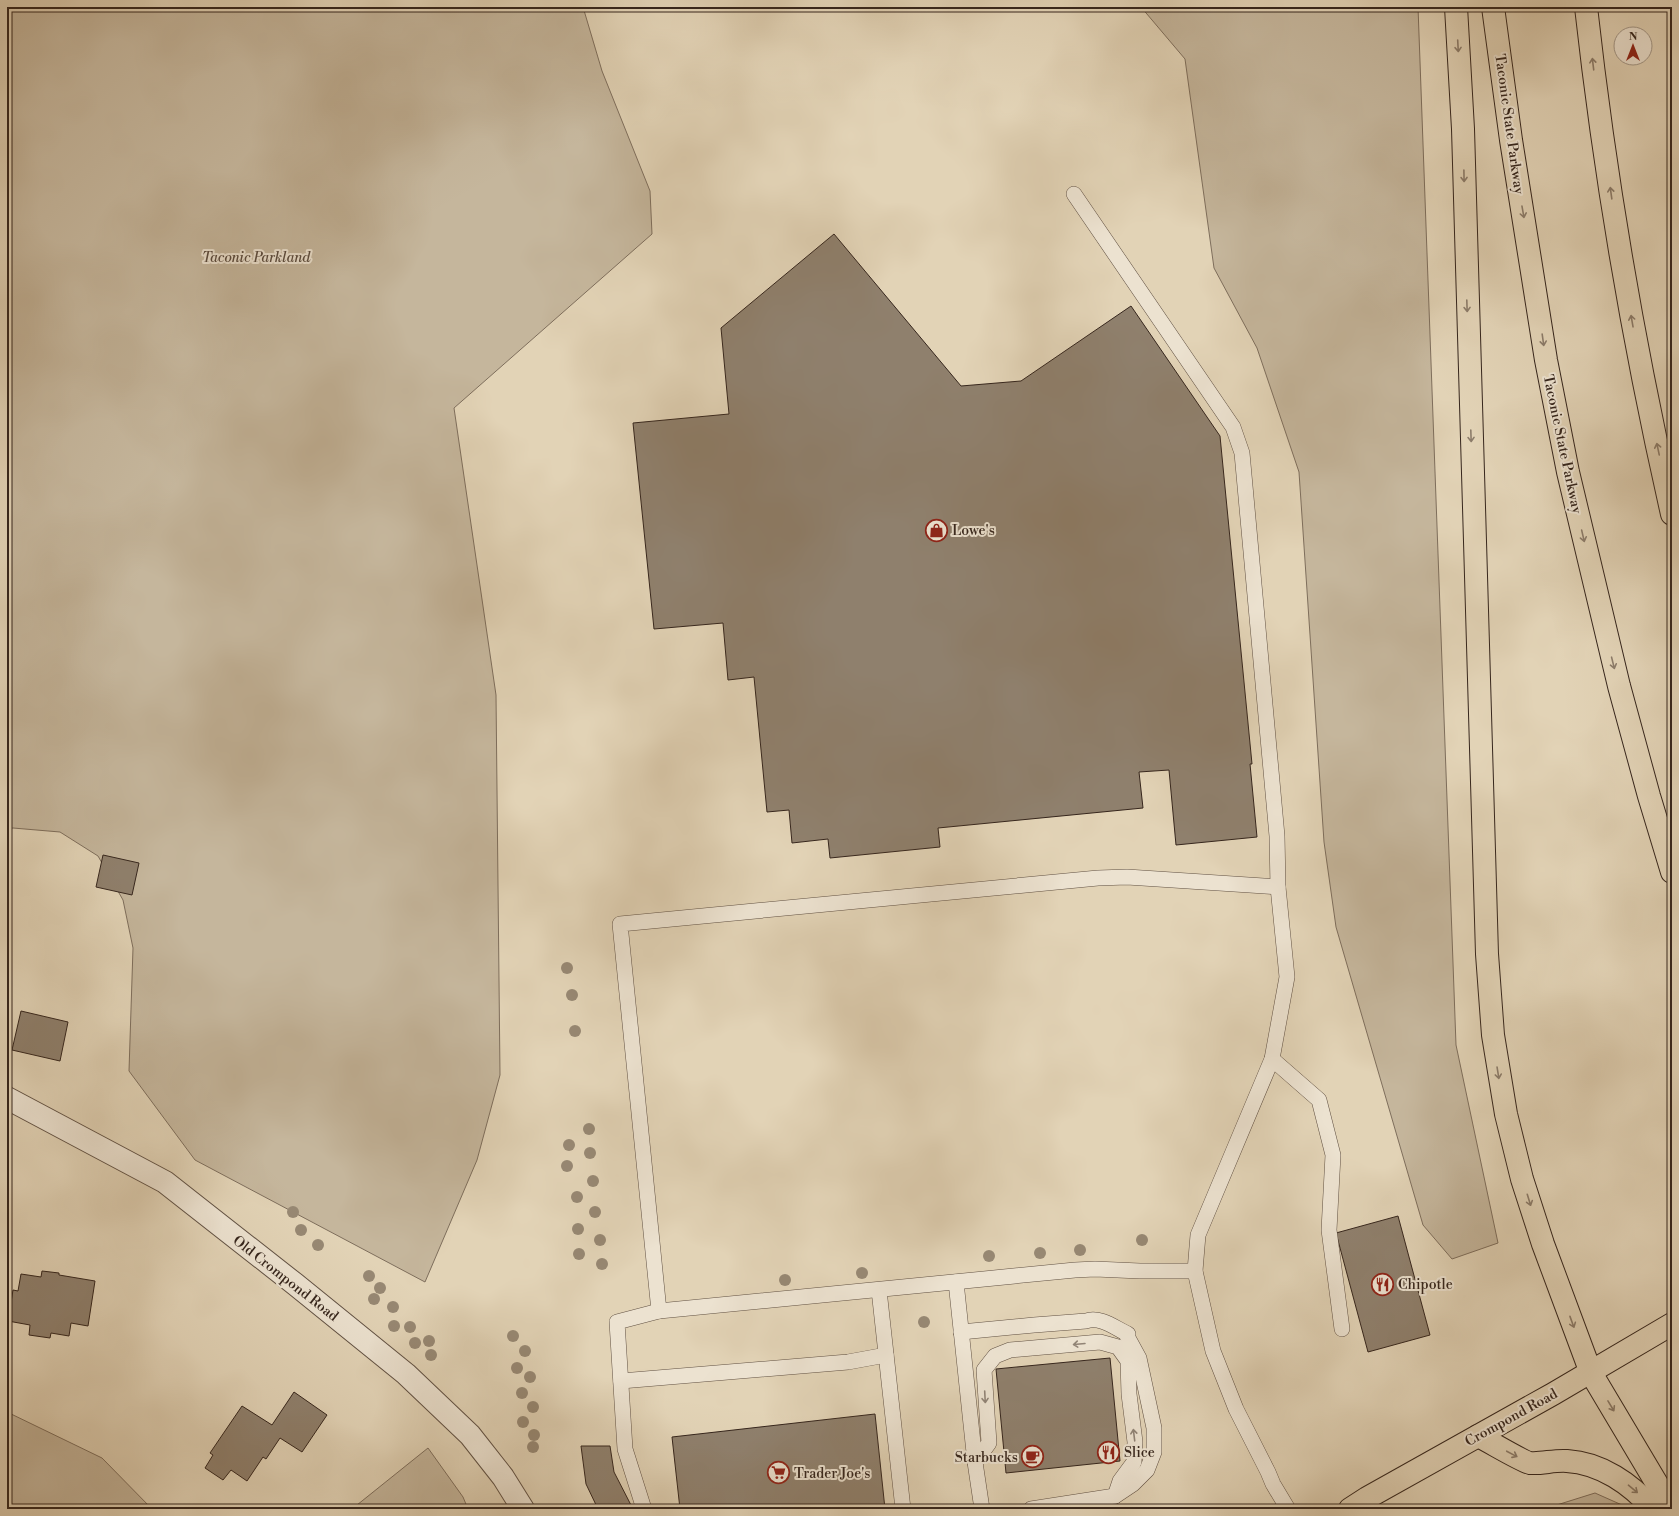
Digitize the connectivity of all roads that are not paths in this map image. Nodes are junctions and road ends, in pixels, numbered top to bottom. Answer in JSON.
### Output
{"nodes":[{"id":1,"x":1456,"y":7,"type":"edge"},
{"id":2,"x":1493,"y":7,"type":"edge"},
{"id":3,"x":1586,"y":7,"type":"edge"},
{"id":4,"x":1074,"y":194,"type":"dead end"},
{"id":5,"x":1672,"y":514,"type":"edge"},
{"id":6,"x":1672,"y":872,"type":"edge"},
{"id":7,"x":1278,"y":887,"type":"junction"},
{"id":8,"x":1272,"y":1059,"type":"junction"},
{"id":9,"x":7,"y":1098,"type":"edge"},
{"id":10,"x":1195,"y":1271,"type":"junction"},
{"id":11,"x":956,"y":1282,"type":"junction"},
{"id":12,"x":879,"y":1290,"type":"junction"},
{"id":13,"x":659,"y":1311,"type":"junction"},
{"id":14,"x":1672,"y":1324,"type":"edge"},
{"id":15,"x":1342,"y":1329,"type":"dead end"},
{"id":16,"x":961,"y":1332,"type":"junction"},
{"id":17,"x":886,"y":1355,"type":"junction"},
{"id":18,"x":1590,"y":1373,"type":"junction"},
{"id":19,"x":621,"y":1381,"type":"junction"},
{"id":20,"x":1478,"y":1436,"type":"junction"},
{"id":21,"x":975,"y":1462,"type":"junction"},
{"id":22,"x":1114,"y":1496,"type":"junction"},
{"id":23,"x":523,"y":1509,"type":"edge"},
{"id":24,"x":644,"y":1509,"type":"edge"},
{"id":25,"x":903,"y":1509,"type":"edge"},
{"id":26,"x":982,"y":1509,"type":"edge"},
{"id":27,"x":1031,"y":1509,"type":"edge"},
{"id":28,"x":1288,"y":1509,"type":"edge"},
{"id":29,"x":1350,"y":1509,"type":"edge"},
{"id":30,"x":1653,"y":1509,"type":"edge"},
{"id":31,"x":1672,"y":1509,"type":"edge"}],
"edges":[{"from":1,"to":18,"type":"highway","one_way":true},
{"from":2,"to":6,"type":"highway","name":"Taconic State Parkway","one_way":true},
{"from":5,"to":3,"type":"highway","one_way":true},
{"from":4,"to":7,"type":"lane"},
{"from":7,"to":8,"type":"lane"},
{"from":7,"to":13,"type":"lane"},
{"from":8,"to":10,"type":"lane"},
{"from":8,"to":15,"type":"lane"},
{"from":9,"to":23,"type":"street","name":"Old Crompond Road"},
{"from":10,"to":11,"type":"lane"},
{"from":10,"to":28,"type":"lane"},
{"from":11,"to":12,"type":"lane"},
{"from":11,"to":16,"type":"lane"},
{"from":12,"to":13,"type":"lane"},
{"from":12,"to":17,"type":"lane"},
{"from":13,"to":19,"type":"lane"},
{"from":14,"to":18,"type":"highway","name":"Crompond Road"},
{"from":16,"to":21,"type":"lane"},
{"from":16,"to":22,"type":"lane"},
{"from":17,"to":19,"type":"lane"},
{"from":17,"to":25,"type":"lane"},
{"from":18,"to":20,"type":"highway","name":"Crompond Road"},
{"from":18,"to":31,"type":"highway","one_way":true},
{"from":19,"to":24,"type":"lane"},
{"from":20,"to":29,"type":"highway","name":"Crompond Road"},
{"from":20,"to":30,"type":"highway","one_way":true},
{"from":22,"to":21,"type":"lane","one_way":true},
{"from":21,"to":26,"type":"lane"},
{"from":22,"to":27,"type":"lane"}]}
